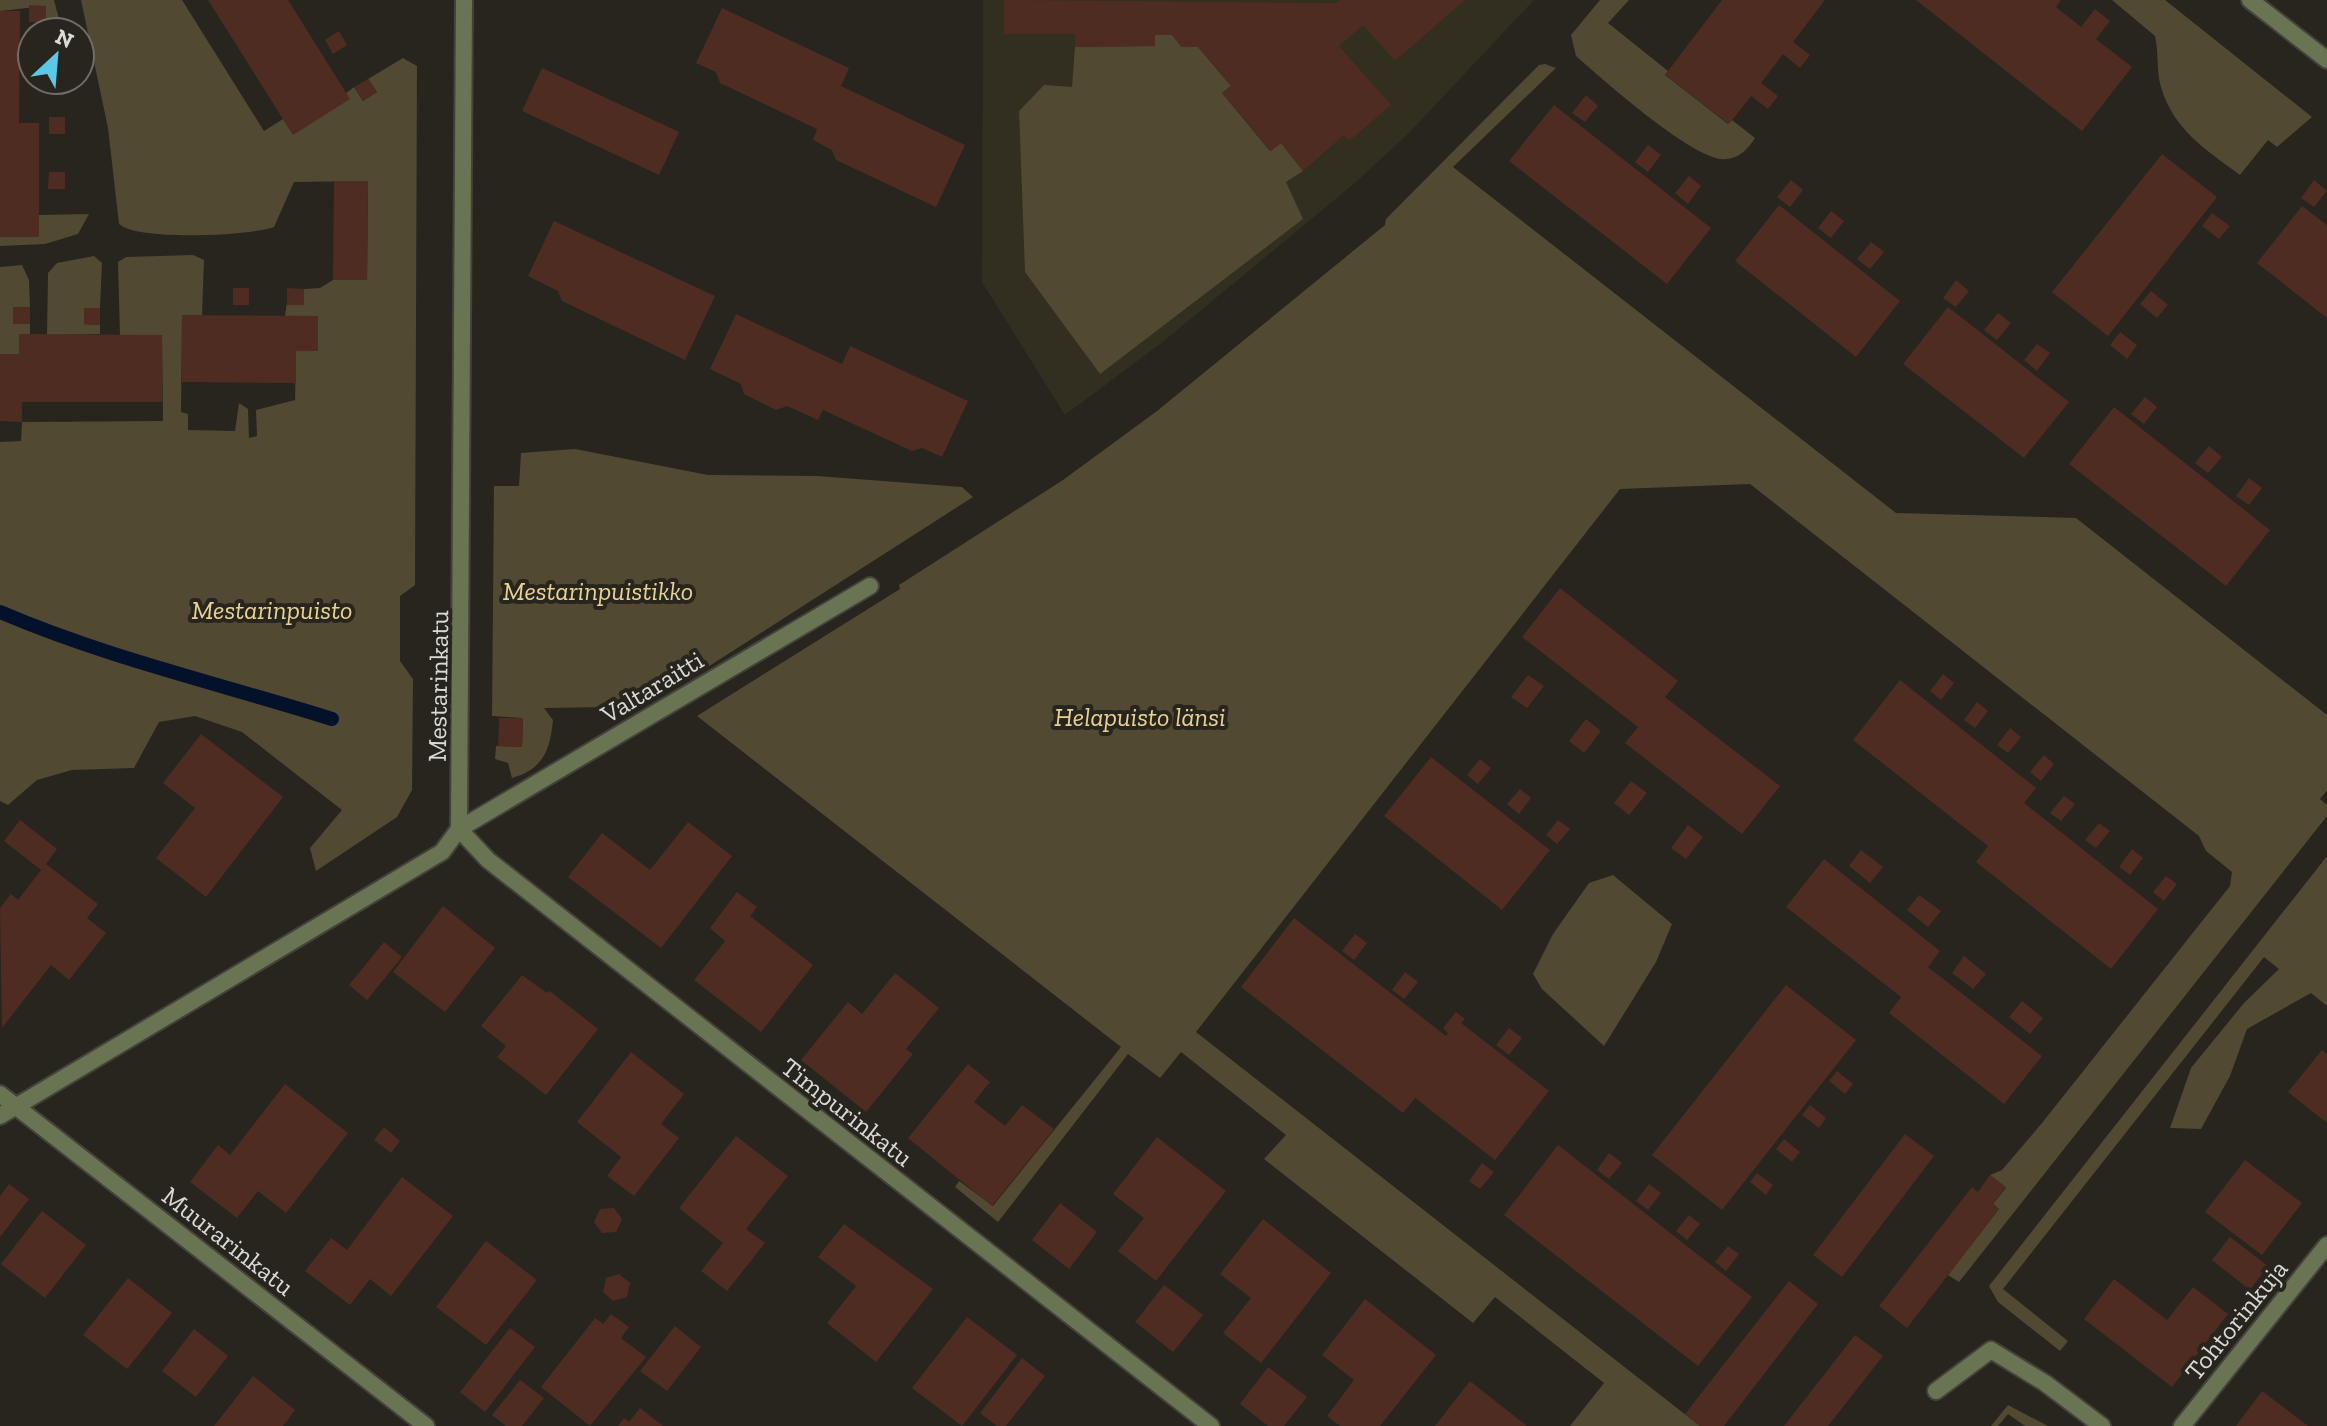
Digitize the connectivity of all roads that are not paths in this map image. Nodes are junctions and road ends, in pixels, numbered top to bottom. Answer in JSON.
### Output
{"nodes":[{"id":1,"x":464,"y":0,"type":"edge"},
{"id":2,"x":2250,"y":0,"type":"edge"},
{"id":3,"x":2327,"y":60,"type":"edge"},
{"id":4,"x":870,"y":586,"type":"dead end"},
{"id":5,"x":459,"y":829,"type":"junction"},
{"id":6,"x":0,"y":1094,"type":"edge"},
{"id":7,"x":16,"y":1107,"type":"junction"},
{"id":8,"x":0,"y":1116,"type":"edge"},
{"id":9,"x":2327,"y":1245,"type":"edge"},
{"id":10,"x":1936,"y":1391,"type":"dead end"},
{"id":11,"x":426,"y":1426,"type":"edge"},
{"id":12,"x":1211,"y":1426,"type":"edge"},
{"id":13,"x":2102,"y":1426,"type":"edge"},
{"id":14,"x":2182,"y":1426,"type":"edge"}],
"edges":[{"from":1,"to":5,"type":"street","name":"Mestarinkatu"},
{"from":2,"to":3,"type":"street"},
{"from":4,"to":5,"type":"street","name":"Valtaraitti"},
{"from":5,"to":7,"type":"street"},
{"from":5,"to":12,"type":"street","name":"Timpurinkatu"},
{"from":6,"to":7,"type":"street","name":"Muurarinkatu"},
{"from":7,"to":8,"type":"street"},
{"from":7,"to":11,"type":"street","name":"Muurarinkatu"},
{"from":9,"to":14,"type":"street","name":"Tohtorinkuja"},
{"from":10,"to":13,"type":"street"}]}
